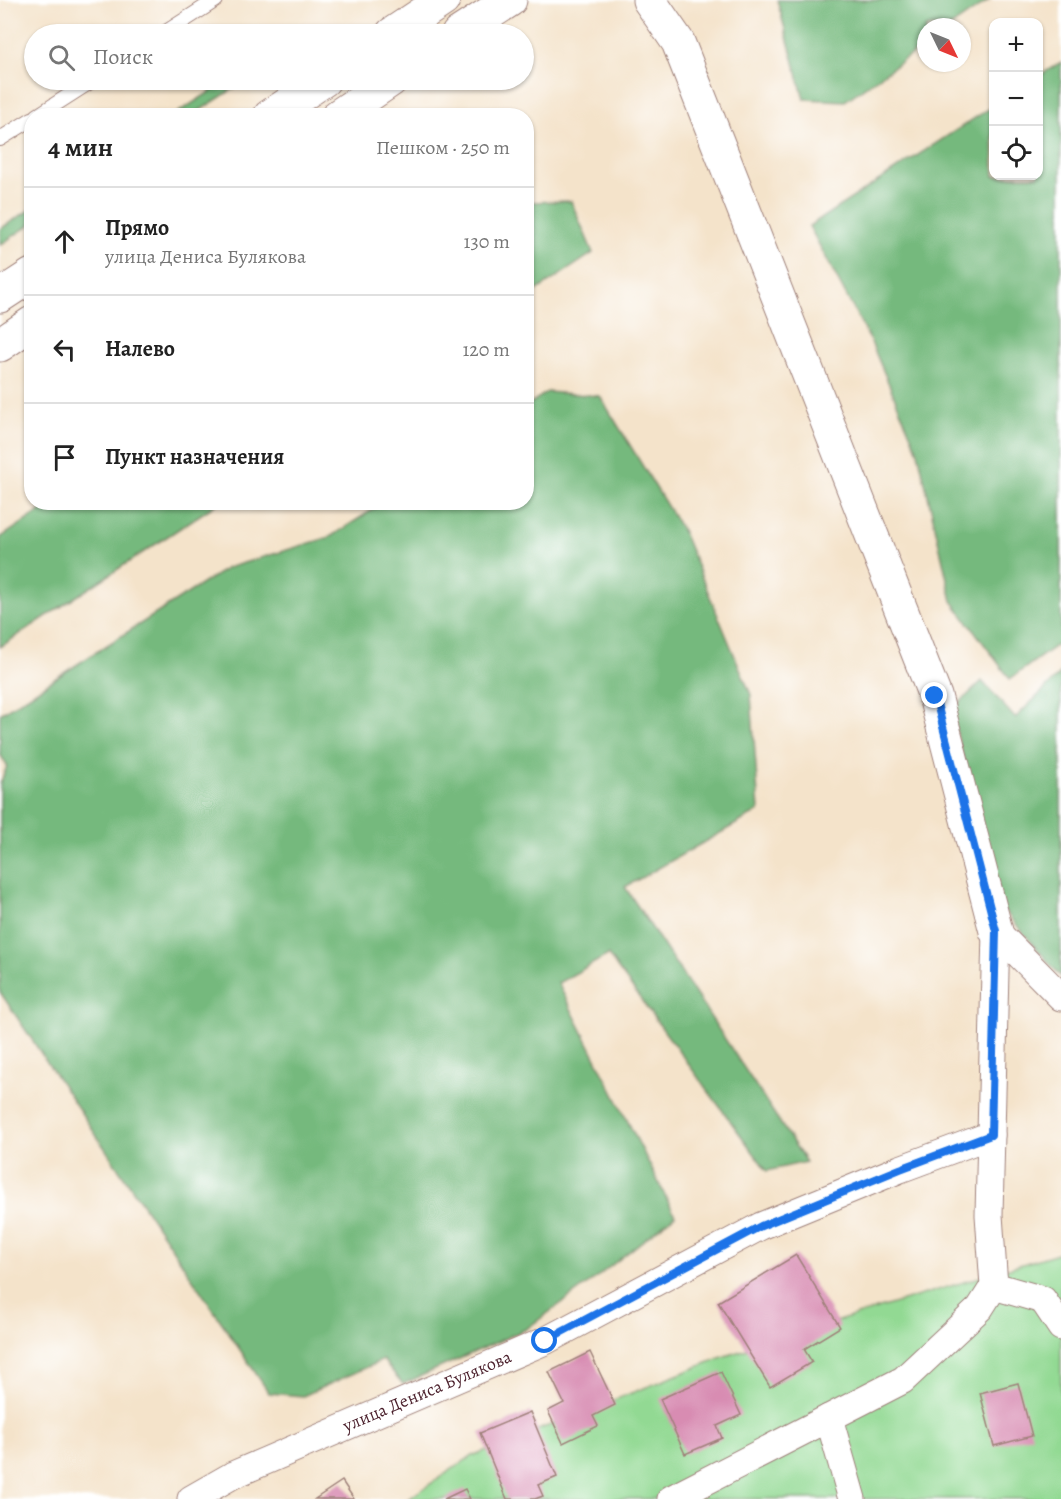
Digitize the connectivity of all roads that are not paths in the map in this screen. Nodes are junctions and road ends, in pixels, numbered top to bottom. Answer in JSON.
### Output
{"nodes":[{"id":1,"x":216,"y":0,"type":"edge"},
{"id":2,"x":443,"y":0,"type":"edge"},
{"id":3,"x":510,"y":0,"type":"edge"},
{"id":4,"x":649,"y":0,"type":"edge"},
{"id":5,"x":179,"y":24,"type":"edge"},
{"id":6,"x":407,"y":24,"type":"edge"},
{"id":7,"x":473,"y":24,"type":"edge"},
{"id":8,"x":77,"y":90,"type":"edge"},
{"id":9,"x":309,"y":90,"type":"edge"},
{"id":10,"x":377,"y":90,"type":"edge"},
{"id":11,"x":49,"y":108,"type":"edge"},
{"id":12,"x":282,"y":108,"type":"edge"},
{"id":13,"x":350,"y":108,"type":"edge"},
{"id":14,"x":24,"y":124,"type":"edge"},
{"id":15,"x":0,"y":139,"type":"edge"},
{"id":16,"x":24,"y":280,"type":"edge"},
{"id":17,"x":0,"y":296,"type":"edge"},
{"id":18,"x":24,"y":328,"type":"edge"},
{"id":19,"x":0,"y":345,"type":"edge"},
{"id":20,"x":996,"y":931,"type":"junction"},
{"id":21,"x":1061,"y":997,"type":"edge"},
{"id":22,"x":991,"y":1135,"type":"junction"},
{"id":23,"x":993,"y":1286,"type":"junction"},
{"id":24,"x":1061,"y":1327,"type":"edge"},
{"id":25,"x":829,"y":1419,"type":"junction"},
{"id":26,"x":191,"y":1499,"type":"edge"},
{"id":27,"x":670,"y":1499,"type":"edge"},
{"id":28,"x":852,"y":1499,"type":"edge"}],
"edges":[{"from":1,"to":5,"type":"lane"},
{"from":2,"to":6,"type":"street"},
{"from":3,"to":7,"type":"street"},
{"from":4,"to":20,"type":"street"},
{"from":8,"to":11,"type":"lane"},
{"from":9,"to":12,"type":"street"},
{"from":10,"to":13,"type":"street"},
{"from":14,"to":15,"type":"lane"},
{"from":16,"to":17,"type":"street"},
{"from":18,"to":19,"type":"street"},
{"from":20,"to":21,"type":"street"},
{"from":20,"to":22,"type":"street"},
{"from":22,"to":23,"type":"street"},
{"from":22,"to":26,"type":"street","name":"улица Дениса Булякова"},
{"from":23,"to":24,"type":"street"},
{"from":23,"to":25,"type":"street"},
{"from":25,"to":27,"type":"street"},
{"from":25,"to":28,"type":"street"}]}
